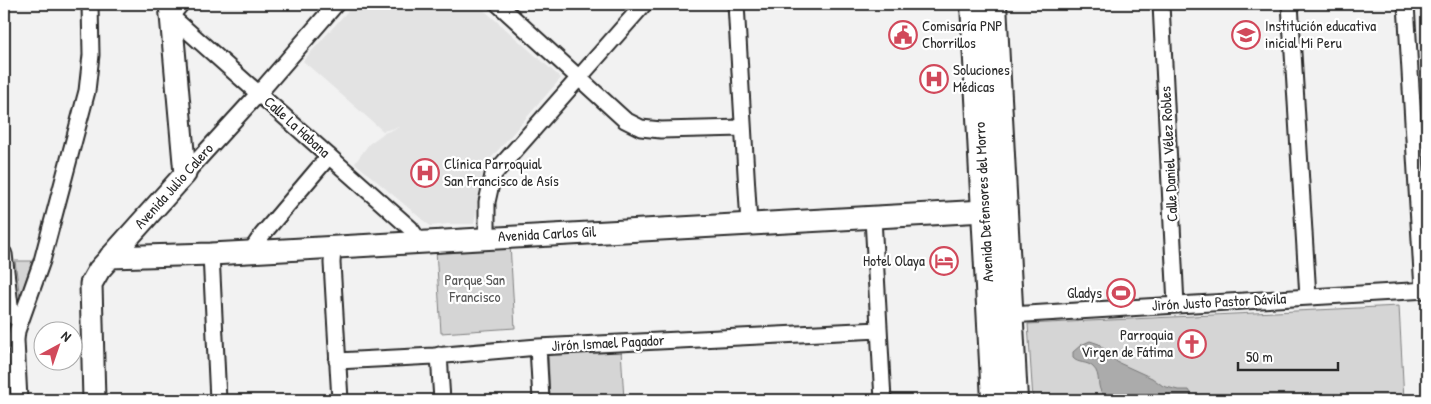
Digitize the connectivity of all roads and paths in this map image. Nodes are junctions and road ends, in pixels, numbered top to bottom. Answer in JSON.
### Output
{"nodes":[{"id":1,"x":90,"y":4,"type":"edge"},
{"id":2,"x":336,"y":4,"type":"edge"},
{"id":3,"x":498,"y":4,"type":"edge"},
{"id":4,"x":644,"y":4,"type":"edge"},
{"id":5,"x":736,"y":4,"type":"edge"},
{"id":6,"x":973,"y":4,"type":"edge"},
{"id":7,"x":994,"y":4,"type":"edge"},
{"id":8,"x":1162,"y":4,"type":"edge"},
{"id":9,"x":1290,"y":4,"type":"edge"},
{"id":10,"x":1406,"y":4,"type":"edge"},
{"id":11,"x":174,"y":8,"type":"edge"},
{"id":12,"x":579,"y":78,"type":"junction"},
{"id":13,"x":258,"y":93,"type":"junction"},
{"id":14,"x":743,"y":128,"type":"junction"},
{"id":15,"x":329,"y":156,"type":"junction"},
{"id":16,"x":185,"y":174,"type":"junction"},
{"id":17,"x":984,"y":211,"type":"junction"},
{"id":18,"x":873,"y":218,"type":"junction"},
{"id":19,"x":749,"y":224,"type":"junction"},
{"id":20,"x":487,"y":238,"type":"junction"},
{"id":21,"x":418,"y":243,"type":"junction"},
{"id":22,"x":332,"y":247,"type":"junction"},
{"id":23,"x":251,"y":251,"type":"junction"},
{"id":24,"x":4,"y":254,"type":"edge"},
{"id":25,"x":211,"y":254,"type":"junction"},
{"id":26,"x":110,"y":257,"type":"junction"},
{"id":27,"x":1425,"y":290,"type":"edge"},
{"id":28,"x":1308,"y":297,"type":"junction"},
{"id":29,"x":1176,"y":305,"type":"junction"},
{"id":30,"x":1010,"y":314,"type":"junction"},
{"id":31,"x":20,"y":322,"type":"junction"},
{"id":32,"x":879,"y":330,"type":"junction"},
{"id":33,"x":538,"y":347,"type":"junction"},
{"id":34,"x":439,"y":355,"type":"junction"},
{"id":35,"x":337,"y":361,"type":"junction"},
{"id":36,"x":18,"y":400,"type":"edge"},
{"id":37,"x":94,"y":400,"type":"edge"},
{"id":38,"x":218,"y":400,"type":"edge"},
{"id":39,"x":340,"y":400,"type":"edge"},
{"id":40,"x":442,"y":400,"type":"edge"},
{"id":41,"x":541,"y":400,"type":"edge"},
{"id":42,"x":883,"y":400,"type":"edge"},
{"id":43,"x":994,"y":400,"type":"edge"},
{"id":44,"x":1015,"y":400,"type":"edge"}],
"edges":[{"from":1,"to":31,"type":"street"},
{"from":2,"to":13,"type":"street","name":"Avenida Julio Calero"},
{"from":3,"to":12,"type":"street"},
{"from":4,"to":12,"type":"street"},
{"from":5,"to":14,"type":"street"},
{"from":6,"to":17,"type":"main road","name":"Avenida Defensores del Morro"},
{"from":7,"to":30,"type":"main road","name":"Avenida Defensores del Morro"},
{"from":8,"to":29,"type":"street","name":"Calle Daniel Vélez Robles"},
{"from":9,"to":28,"type":"street"},
{"from":10,"to":27,"type":"street"},
{"from":11,"to":13,"type":"street","name":"Calle La Habana"},
{"from":11,"to":16,"type":"street"},
{"from":12,"to":14,"type":"street"},
{"from":12,"to":20,"type":"street"},
{"from":13,"to":15,"type":"street","name":"Calle La Habana"},
{"from":13,"to":16,"type":"street","name":"Avenida Julio Calero"},
{"from":14,"to":19,"type":"street"},
{"from":15,"to":21,"type":"street","name":"Calle La Habana"},
{"from":15,"to":23,"type":"street"},
{"from":16,"to":26,"type":"street","name":"Avenida Julio Calero"},
{"from":17,"to":18,"type":"street","name":"Avenida Carlos Gil"},
{"from":17,"to":43,"type":"main road","name":"Avenida Defensores del Morro"},
{"from":18,"to":19,"type":"street","name":"Avenida Carlos Gil"},
{"from":18,"to":32,"type":"street"},
{"from":19,"to":20,"type":"street","name":"Avenida Carlos Gil"},
{"from":20,"to":21,"type":"street","name":"Avenida Carlos Gil"},
{"from":21,"to":22,"type":"street","name":"Avenida Carlos Gil"},
{"from":22,"to":23,"type":"street","name":"Avenida Carlos Gil"},
{"from":22,"to":35,"type":"street"},
{"from":23,"to":25,"type":"street","name":"Avenida Carlos Gil"},
{"from":24,"to":31,"type":"street"},
{"from":25,"to":26,"type":"street","name":"Avenida Carlos Gil"},
{"from":25,"to":38,"type":"street"},
{"from":26,"to":37,"type":"street","name":"Avenida Julio Calero"},
{"from":27,"to":28,"type":"street","name":"Jirón Justo Pastor Dávila"},
{"from":28,"to":29,"type":"street","name":"Jirón Justo Pastor Dávila"},
{"from":29,"to":30,"type":"street","name":"Jirón Justo Pastor Dávila"},
{"from":30,"to":44,"type":"main road","name":"Avenida Defensores del Morro"},
{"from":31,"to":36,"type":"street"},
{"from":32,"to":33,"type":"street","name":"Jirón Ismael Pagador"},
{"from":32,"to":42,"type":"street"},
{"from":33,"to":34,"type":"street","name":"Jirón Ismael Pagador"},
{"from":33,"to":41,"type":"street"},
{"from":34,"to":35,"type":"street","name":"Jirón Ismael Pagador"},
{"from":34,"to":40,"type":"street"},
{"from":35,"to":39,"type":"street"}]}
